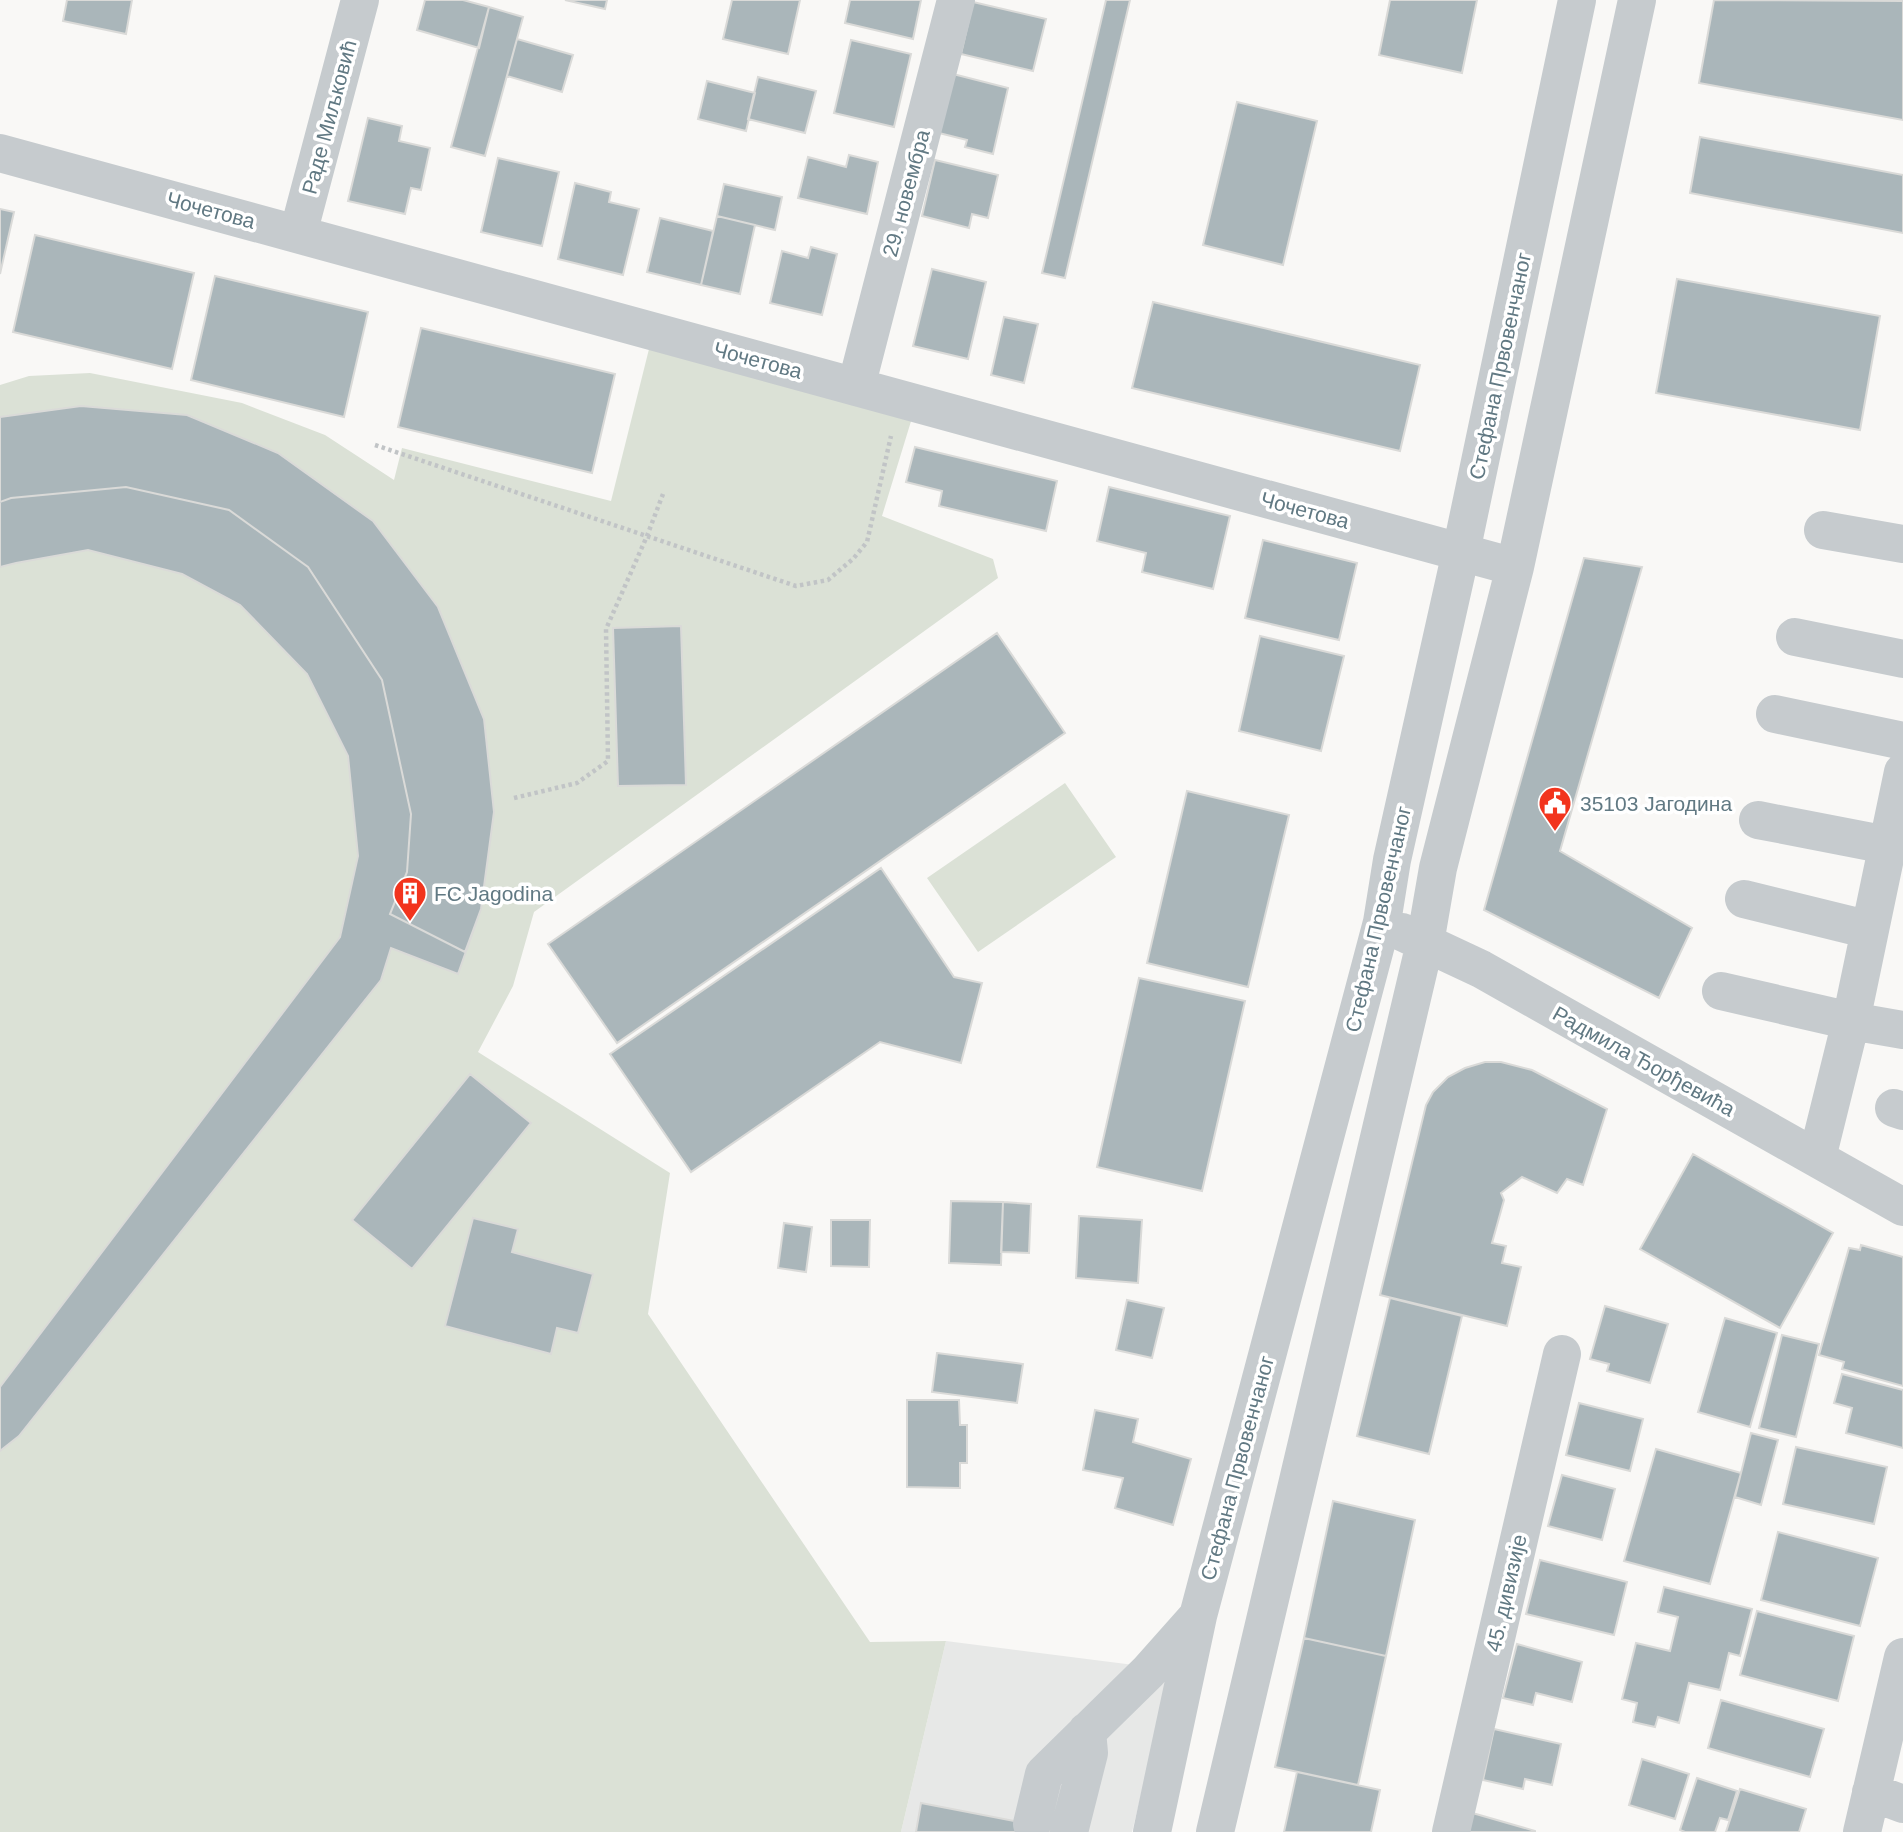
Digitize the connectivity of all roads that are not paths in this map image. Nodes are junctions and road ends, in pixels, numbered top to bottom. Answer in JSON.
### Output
{"nodes":[{"id":1,"x":360,"y":0,"type":"edge"},
{"id":2,"x":956,"y":0,"type":"edge"},
{"id":3,"x":1577,"y":0,"type":"edge"},
{"id":4,"x":1637,"y":0,"type":"edge"},
{"id":5,"x":0,"y":153,"type":"edge"},
{"id":6,"x":298,"y":234,"type":"junction"},
{"id":7,"x":856,"y":387,"type":"junction"},
{"id":8,"x":1823,"y":530,"type":"dead end"},
{"id":9,"x":1903,"y":544,"type":"edge"},
{"id":10,"x":1461,"y":552,"type":"junction"},
{"id":11,"x":1516,"y":567,"type":"junction"},
{"id":12,"x":1795,"y":637,"type":"dead end"},
{"id":13,"x":1903,"y":659,"type":"edge"},
{"id":14,"x":1775,"y":714,"type":"dead end"},
{"id":15,"x":1903,"y":741,"type":"edge"},
{"id":16,"x":1903,"y":772,"type":"edge"},
{"id":17,"x":1758,"y":820,"type":"dead end"},
{"id":18,"x":1887,"y":845,"type":"junction"},
{"id":19,"x":1744,"y":899,"type":"dead end"},
{"id":20,"x":1382,"y":922,"type":"junction"},
{"id":21,"x":1870,"y":930,"type":"junction"},
{"id":22,"x":1425,"y":943,"type":"junction"},
{"id":23,"x":1721,"y":991,"type":"dead end"},
{"id":24,"x":1851,"y":1021,"type":"junction"},
{"id":25,"x":1903,"y":1030,"type":"edge"},
{"id":26,"x":1817,"y":1158,"type":"junction"},
{"id":27,"x":1903,"y":1207,"type":"edge"},
{"id":28,"x":1562,"y":1354,"type":"dead end"},
{"id":29,"x":1198,"y":1616,"type":"junction"},
{"id":30,"x":1903,"y":1657,"type":"edge"},
{"id":31,"x":1087,"y":1731,"type":"junction"},
{"id":32,"x":1887,"y":1798,"type":"edge"},
{"id":33,"x":1032,"y":1824,"type":"dead end"},
{"id":34,"x":1069,"y":1832,"type":"edge"},
{"id":35,"x":1152,"y":1832,"type":"edge"},
{"id":36,"x":1215,"y":1832,"type":"edge"},
{"id":37,"x":1451,"y":1832,"type":"edge"},
{"id":38,"x":1862,"y":1832,"type":"edge"}],
"edges":[{"from":1,"to":6,"type":"street","name":"Раде Миљковић"},
{"from":2,"to":7,"type":"street","name":"29. новембра"},
{"from":3,"to":10,"type":"street","name":"Стефана Првовенчаног"},
{"from":4,"to":11,"type":"street"},
{"from":5,"to":6,"type":"street","name":"Чочетова"},
{"from":6,"to":7,"type":"street","name":"Чочетова"},
{"from":7,"to":10,"type":"street","name":"Чочетова"},
{"from":8,"to":9,"type":"street"},
{"from":10,"to":11,"type":"street","name":"Чочетова"},
{"from":10,"to":20,"type":"street","name":"Стефана Првовенчаног"},
{"from":11,"to":22,"type":"street"},
{"from":12,"to":13,"type":"street"},
{"from":14,"to":15,"type":"street"},
{"from":16,"to":18,"type":"street"},
{"from":17,"to":18,"type":"street"},
{"from":18,"to":21,"type":"street"},
{"from":19,"to":21,"type":"street"},
{"from":20,"to":22,"type":"street","name":"Радмила Ђорђевића"},
{"from":20,"to":29,"type":"street","name":"Стефана Првовенчаног"},
{"from":21,"to":24,"type":"street"},
{"from":22,"to":26,"type":"street","name":"Радмила Ђорђевића"},
{"from":22,"to":36,"type":"street"},
{"from":23,"to":24,"type":"street"},
{"from":24,"to":25,"type":"street"},
{"from":24,"to":26,"type":"street"},
{"from":26,"to":27,"type":"street","name":"Радмила Ђорђевића"},
{"from":28,"to":37,"type":"street","name":"45. дивизије"},
{"from":29,"to":31,"type":"street"},
{"from":29,"to":35,"type":"street","name":"Стефана Првовенчаног"},
{"from":30,"to":32,"type":"street"},
{"from":31,"to":33,"type":"street"},
{"from":31,"to":34,"type":"street"},
{"from":32,"to":38,"type":"street"}]}
